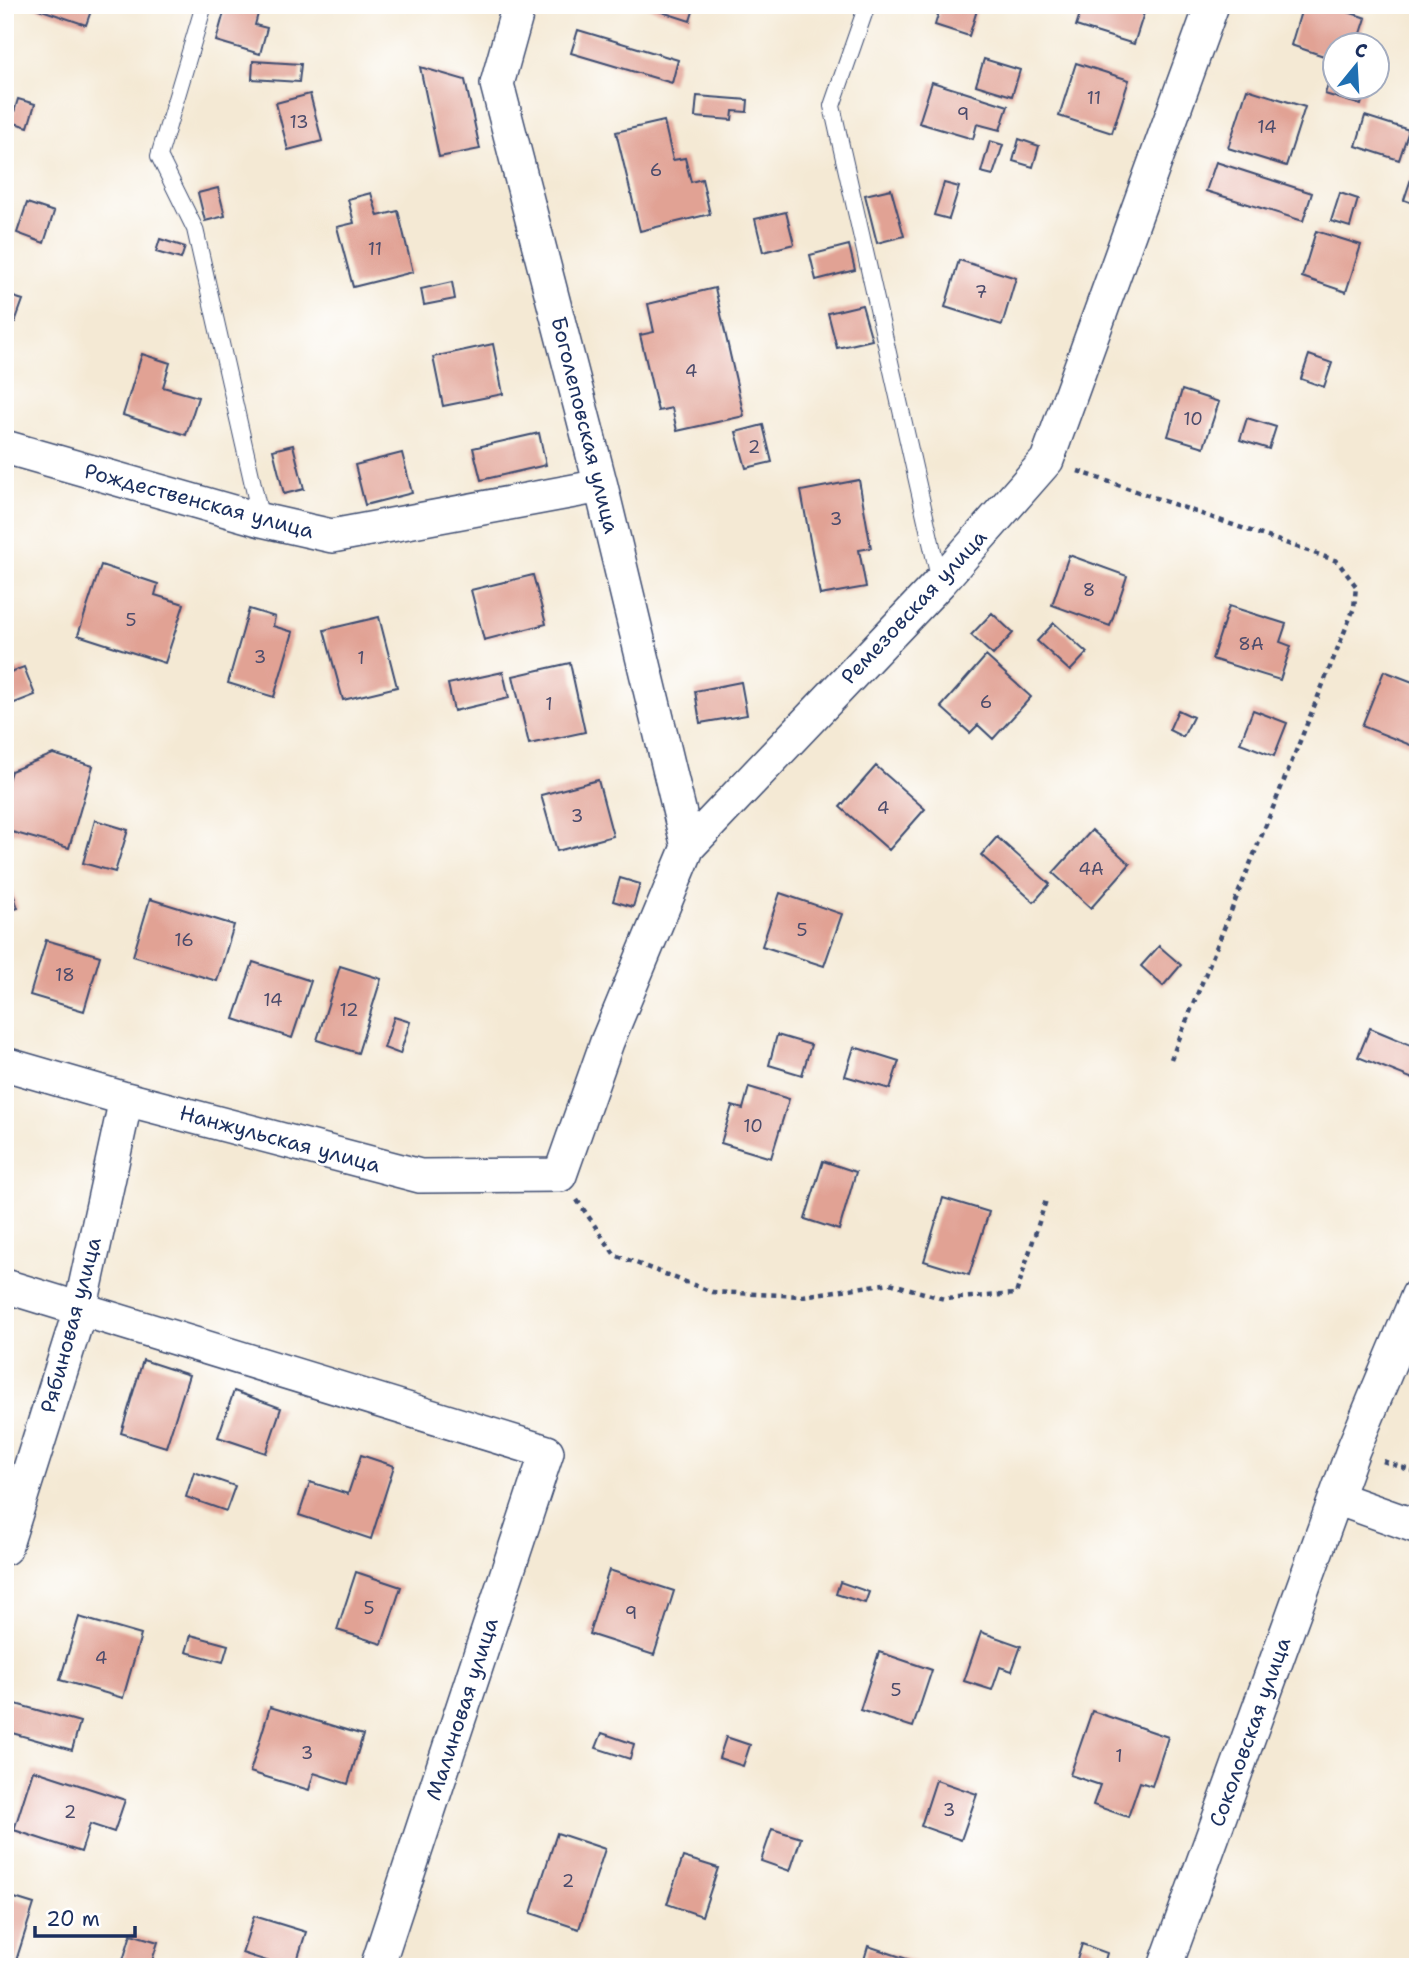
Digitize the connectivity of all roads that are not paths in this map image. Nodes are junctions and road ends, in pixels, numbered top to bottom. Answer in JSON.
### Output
{"nodes":[{"id":1,"x":204,"y":5,"type":"edge"},
{"id":2,"x":519,"y":5,"type":"edge"},
{"id":3,"x":867,"y":5,"type":"edge"},
{"id":4,"x":1212,"y":5,"type":"edge"},
{"id":5,"x":5,"y":447,"type":"edge"},
{"id":6,"x":601,"y":486,"type":"junction"},
{"id":7,"x":261,"y":520,"type":"junction"},
{"id":8,"x":940,"y":582,"type":"junction"},
{"id":9,"x":688,"y":847,"type":"junction"},
{"id":10,"x":5,"y":1064,"type":"edge"},
{"id":11,"x":126,"y":1099,"type":"junction"},
{"id":12,"x":560,"y":1175,"type":"joint"},
{"id":13,"x":5,"y":1286,"type":"edge"},
{"id":14,"x":1418,"y":1295,"type":"edge"},
{"id":15,"x":80,"y":1310,"type":"junction"},
{"id":16,"x":1336,"y":1498,"type":"junction"},
{"id":17,"x":1418,"y":1527,"type":"edge"},
{"id":18,"x":5,"y":1548,"type":"edge"},
{"id":19,"x":377,"y":1967,"type":"edge"},
{"id":20,"x":1165,"y":1967,"type":"edge"}],
"edges":[{"from":1,"to":7,"type":"lane"},
{"from":2,"to":6,"type":"street","name":"Боголеповская улица"},
{"from":3,"to":8,"type":"lane"},
{"from":4,"to":8,"type":"street","name":"Ремезовская улица"},
{"from":5,"to":7,"type":"street","name":"Рождественская улица"},
{"from":6,"to":7,"type":"street","name":"Рождественская улица"},
{"from":6,"to":9,"type":"street","name":"Боголеповская улица"},
{"from":8,"to":9,"type":"street","name":"Ремезовская улица"},
{"from":9,"to":12,"type":"street","name":"Ремезовская улица"},
{"from":10,"to":11,"type":"street","name":"Нанжульская улица"},
{"from":11,"to":12,"type":"street","name":"Нанжульская улица"},
{"from":11,"to":15,"type":"street","name":"Рябиновая улица"},
{"from":13,"to":15,"type":"street"},
{"from":14,"to":16,"type":"street","name":"Соколовская улица"},
{"from":15,"to":18,"type":"street","name":"Рябиновая улица"},
{"from":15,"to":19,"type":"street","name":"Малиновая улица"},
{"from":16,"to":17,"type":"street"},
{"from":16,"to":20,"type":"street","name":"Соколовская улица"}]}
